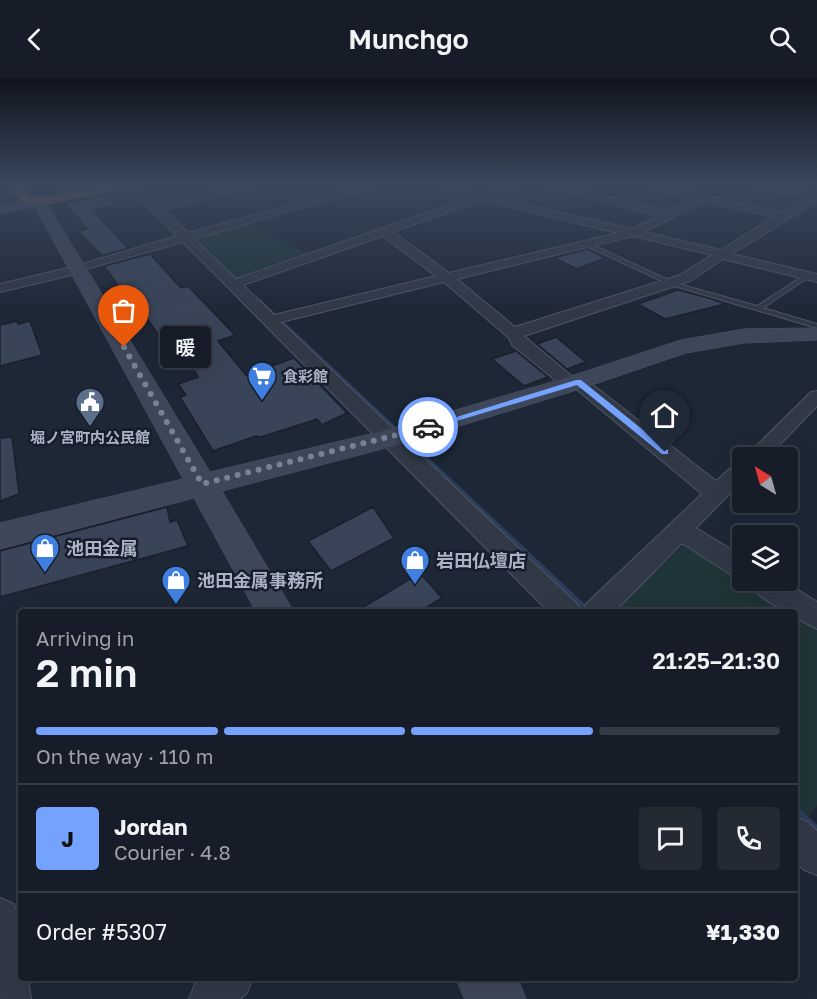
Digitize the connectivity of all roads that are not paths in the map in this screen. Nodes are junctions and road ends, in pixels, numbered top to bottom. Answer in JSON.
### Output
{"nodes":[{"id":1,"x":54,"y":227,"type":"edge"},
{"id":2,"x":176,"y":227,"type":"edge"},
{"id":3,"x":223,"y":227,"type":"edge"},
{"id":4,"x":396,"y":227,"type":"edge"},
{"id":5,"x":608,"y":227,"type":"edge"},
{"id":6,"x":645,"y":227,"type":"edge"},
{"id":7,"x":766,"y":227,"type":"edge"},
{"id":8,"x":384,"y":231,"type":"junction"},
{"id":9,"x":633,"y":233,"type":"junction"},
{"id":10,"x":186,"y":237,"type":"junction"},
{"id":11,"x":585,"y":244,"type":"junction"},
{"id":12,"x":721,"y":255,"type":"junction"},
{"id":13,"x":78,"y":268,"type":"junction"},
{"id":14,"x":813,"y":276,"type":"edge"},
{"id":15,"x":447,"y":278,"type":"junction"},
{"id":16,"x":234,"y":284,"type":"junction"},
{"id":17,"x":673,"y":284,"type":"junction"},
{"id":18,"x":0,"y":288,"type":"edge"},
{"id":19,"x":757,"y":309,"type":"junction"},
{"id":20,"x":271,"y":320,"type":"junction"},
{"id":21,"x":817,"y":326,"type":"edge"},
{"id":22,"x":817,"y":334,"type":"edge"},
{"id":23,"x":516,"y":336,"type":"junction"},
{"id":24,"x":575,"y":383,"type":"junction"},
{"id":25,"x":817,"y":396,"type":"edge"},
{"id":26,"x":391,"y":438,"type":"junction"},
{"id":27,"x":765,"y":447,"type":"edge"},
{"id":28,"x":732,"y":479,"type":"edge"},
{"id":29,"x":202,"y":484,"type":"junction"},
{"id":30,"x":717,"y":494,"type":"junction"},
{"id":31,"x":680,"y":530,"type":"junction"},
{"id":32,"x":0,"y":536,"type":"edge"},
{"id":33,"x":732,"y":563,"type":"edge"},
{"id":34,"x":777,"y":591,"type":"edge"},
{"id":35,"x":273,"y":609,"type":"edge"},
{"id":36,"x":564,"y":609,"type":"edge"},
{"id":37,"x":599,"y":609,"type":"edge"},
{"id":38,"x":817,"y":617,"type":"edge"},
{"id":39,"x":0,"y":918,"type":"edge"},
{"id":40,"x":229,"y":981,"type":"edge"},
{"id":41,"x":487,"y":981,"type":"edge"},
{"id":42,"x":10,"y":999,"type":"edge"},
{"id":43,"x":210,"y":999,"type":"edge"},
{"id":44,"x":497,"y":999,"type":"edge"}],
"edges":[{"from":1,"to":13,"type":"street"},
{"from":2,"to":10,"type":"street"},
{"from":3,"to":10,"type":"street"},
{"from":4,"to":8,"type":"street"},
{"from":5,"to":9,"type":"street"},
{"from":6,"to":9,"type":"street"},
{"from":7,"to":12,"type":"street"},
{"from":8,"to":15,"type":"street"},
{"from":8,"to":16,"type":"street"},
{"from":9,"to":11,"type":"street"},
{"from":9,"to":12,"type":"street"},
{"from":10,"to":13,"type":"street"},
{"from":10,"to":16,"type":"street"},
{"from":11,"to":15,"type":"street"},
{"from":11,"to":17,"type":"lane"},
{"from":12,"to":14,"type":"street"},
{"from":12,"to":17,"type":"street"},
{"from":13,"to":18,"type":"street"},
{"from":13,"to":29,"type":"street"},
{"from":14,"to":19,"type":"lane"},
{"from":15,"to":20,"type":"street"},
{"from":15,"to":23,"type":"street"},
{"from":16,"to":20,"type":"street"},
{"from":17,"to":19,"type":"lane"},
{"from":17,"to":23,"type":"street"},
{"from":19,"to":21,"type":"lane"},
{"from":20,"to":26,"type":"street"},
{"from":22,"to":24,"type":"street"},
{"from":23,"to":24,"type":"street"},
{"from":24,"to":26,"type":"street"},
{"from":24,"to":30,"type":"street"},
{"from":25,"to":27,"type":"street"},
{"from":26,"to":29,"type":"street"},
{"from":26,"to":36,"type":"street"},
{"from":28,"to":30,"type":"street"},
{"from":29,"to":32,"type":"street"},
{"from":29,"to":35,"type":"street"},
{"from":30,"to":31,"type":"street"},
{"from":31,"to":33,"type":"street"},
{"from":31,"to":37,"type":"street"},
{"from":34,"to":38,"type":"street"},
{"from":39,"to":42,"type":"street"},
{"from":40,"to":43,"type":"street"},
{"from":41,"to":44,"type":"street"}]}
